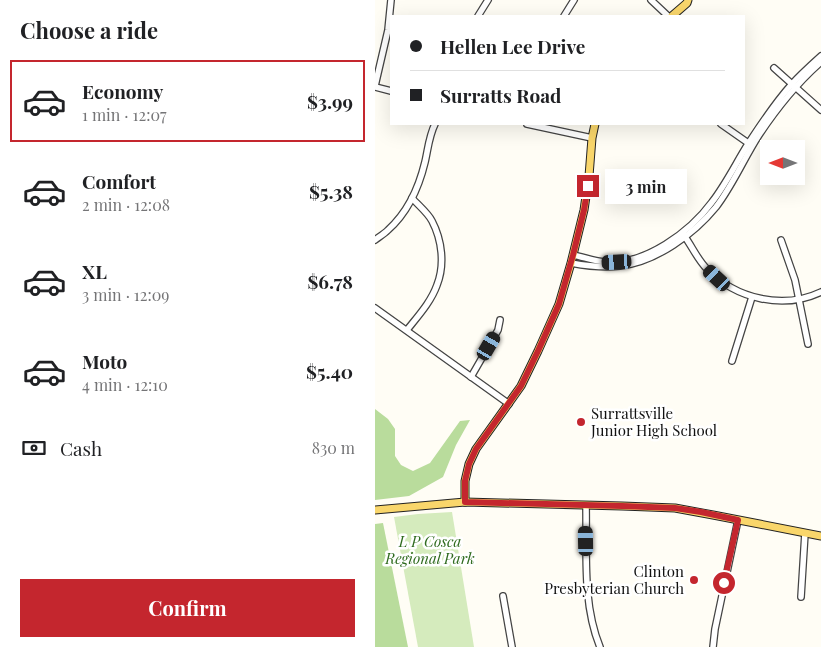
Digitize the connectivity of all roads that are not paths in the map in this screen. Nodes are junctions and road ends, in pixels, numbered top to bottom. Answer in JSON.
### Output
{"nodes":[{"id":1,"x":391,"y":0,"type":"edge"},
{"id":2,"x":488,"y":0,"type":"edge"},
{"id":3,"x":574,"y":0,"type":"edge"},
{"id":4,"x":651,"y":0,"type":"edge"},
{"id":5,"x":689,"y":0,"type":"edge"},
{"id":6,"x":479,"y":15,"type":"edge"},
{"id":7,"x":565,"y":15,"type":"edge"},
{"id":8,"x":667,"y":15,"type":"edge"},
{"id":9,"x":673,"y":15,"type":"edge"},
{"id":10,"x":821,"y":56,"type":"edge"},
{"id":11,"x":821,"y":62,"type":"edge"},
{"id":12,"x":774,"y":68,"type":"dead end"},
{"id":13,"x":794,"y":85,"type":"junction"},
{"id":14,"x":375,"y":86,"type":"edge"},
{"id":15,"x":390,"y":91,"type":"edge"},
{"id":16,"x":821,"y":110,"type":"edge"},
{"id":17,"x":435,"y":125,"type":"edge"},
{"id":18,"x":532,"y":125,"type":"edge"},
{"id":19,"x":595,"y":125,"type":"edge"},
{"id":20,"x":722,"y":125,"type":"edge"},
{"id":21,"x":592,"y":138,"type":"junction"},
{"id":22,"x":750,"y":145,"type":"junction"},
{"id":23,"x":412,"y":198,"type":"junction"},
{"id":24,"x":684,"y":235,"type":"junction"},
{"id":25,"x":375,"y":240,"type":"edge"},
{"id":26,"x":781,"y":240,"type":"dead end"},
{"id":27,"x":573,"y":255,"type":"junction"},
{"id":28,"x":571,"y":263,"type":"junction"},
{"id":29,"x":821,"y":292,"type":"edge"},
{"id":30,"x":751,"y":297,"type":"junction"},
{"id":31,"x":799,"y":299,"type":"junction"},
{"id":32,"x":375,"y":308,"type":"edge"},
{"id":33,"x":500,"y":320,"type":"dead end"},
{"id":34,"x":407,"y":330,"type":"junction"},
{"id":35,"x":808,"y":344,"type":"dead end"},
{"id":36,"x":732,"y":361,"type":"dead end"},
{"id":37,"x":471,"y":377,"type":"junction"},
{"id":38,"x":509,"y":404,"type":"junction"},
{"id":39,"x":465,"y":502,"type":"junction"},
{"id":40,"x":586,"y":506,"type":"junction"},
{"id":41,"x":375,"y":510,"type":"edge"},
{"id":42,"x":738,"y":520,"type":"junction"},
{"id":43,"x":805,"y":533,"type":"junction"},
{"id":44,"x":821,"y":536,"type":"edge"},
{"id":45,"x":503,"y":596,"type":"dead end"},
{"id":46,"x":801,"y":598,"type":"dead end"},
{"id":47,"x":513,"y":647,"type":"edge"},
{"id":48,"x":600,"y":647,"type":"edge"},
{"id":49,"x":713,"y":647,"type":"edge"}],
"edges":[{"from":1,"to":14,"type":"street"},
{"from":2,"to":6,"type":"street"},
{"from":3,"to":7,"type":"street"},
{"from":4,"to":8,"type":"street"},
{"from":5,"to":9,"type":"main road"},
{"from":10,"to":13,"type":"street"},
{"from":11,"to":13,"type":"street"},
{"from":12,"to":13,"type":"street"},
{"from":13,"to":16,"type":"street"},
{"from":13,"to":22,"type":"street"},
{"from":14,"to":15,"type":"street"},
{"from":17,"to":23,"type":"street"},
{"from":18,"to":21,"type":"street"},
{"from":19,"to":21,"type":"main road"},
{"from":20,"to":22,"type":"street"},
{"from":21,"to":27,"type":"main road"},
{"from":22,"to":24,"type":"street"},
{"from":23,"to":25,"type":"street"},
{"from":23,"to":34,"type":"street"},
{"from":24,"to":27,"type":"street"},
{"from":24,"to":28,"type":"street"},
{"from":24,"to":30,"type":"street"},
{"from":26,"to":31,"type":"street"},
{"from":27,"to":28,"type":"main road"},
{"from":28,"to":38,"type":"main road"},
{"from":29,"to":31,"type":"street"},
{"from":30,"to":31,"type":"street"},
{"from":30,"to":36,"type":"street"},
{"from":31,"to":35,"type":"street"},
{"from":32,"to":34,"type":"street"},
{"from":33,"to":37,"type":"street"},
{"from":34,"to":37,"type":"street"},
{"from":37,"to":38,"type":"street"},
{"from":38,"to":39,"type":"main road"},
{"from":39,"to":40,"type":"main road"},
{"from":39,"to":41,"type":"main road"},
{"from":40,"to":42,"type":"main road"},
{"from":40,"to":48,"type":"street"},
{"from":42,"to":43,"type":"main road"},
{"from":42,"to":49,"type":"street"},
{"from":43,"to":44,"type":"main road"},
{"from":43,"to":46,"type":"street"},
{"from":45,"to":47,"type":"street"}]}
